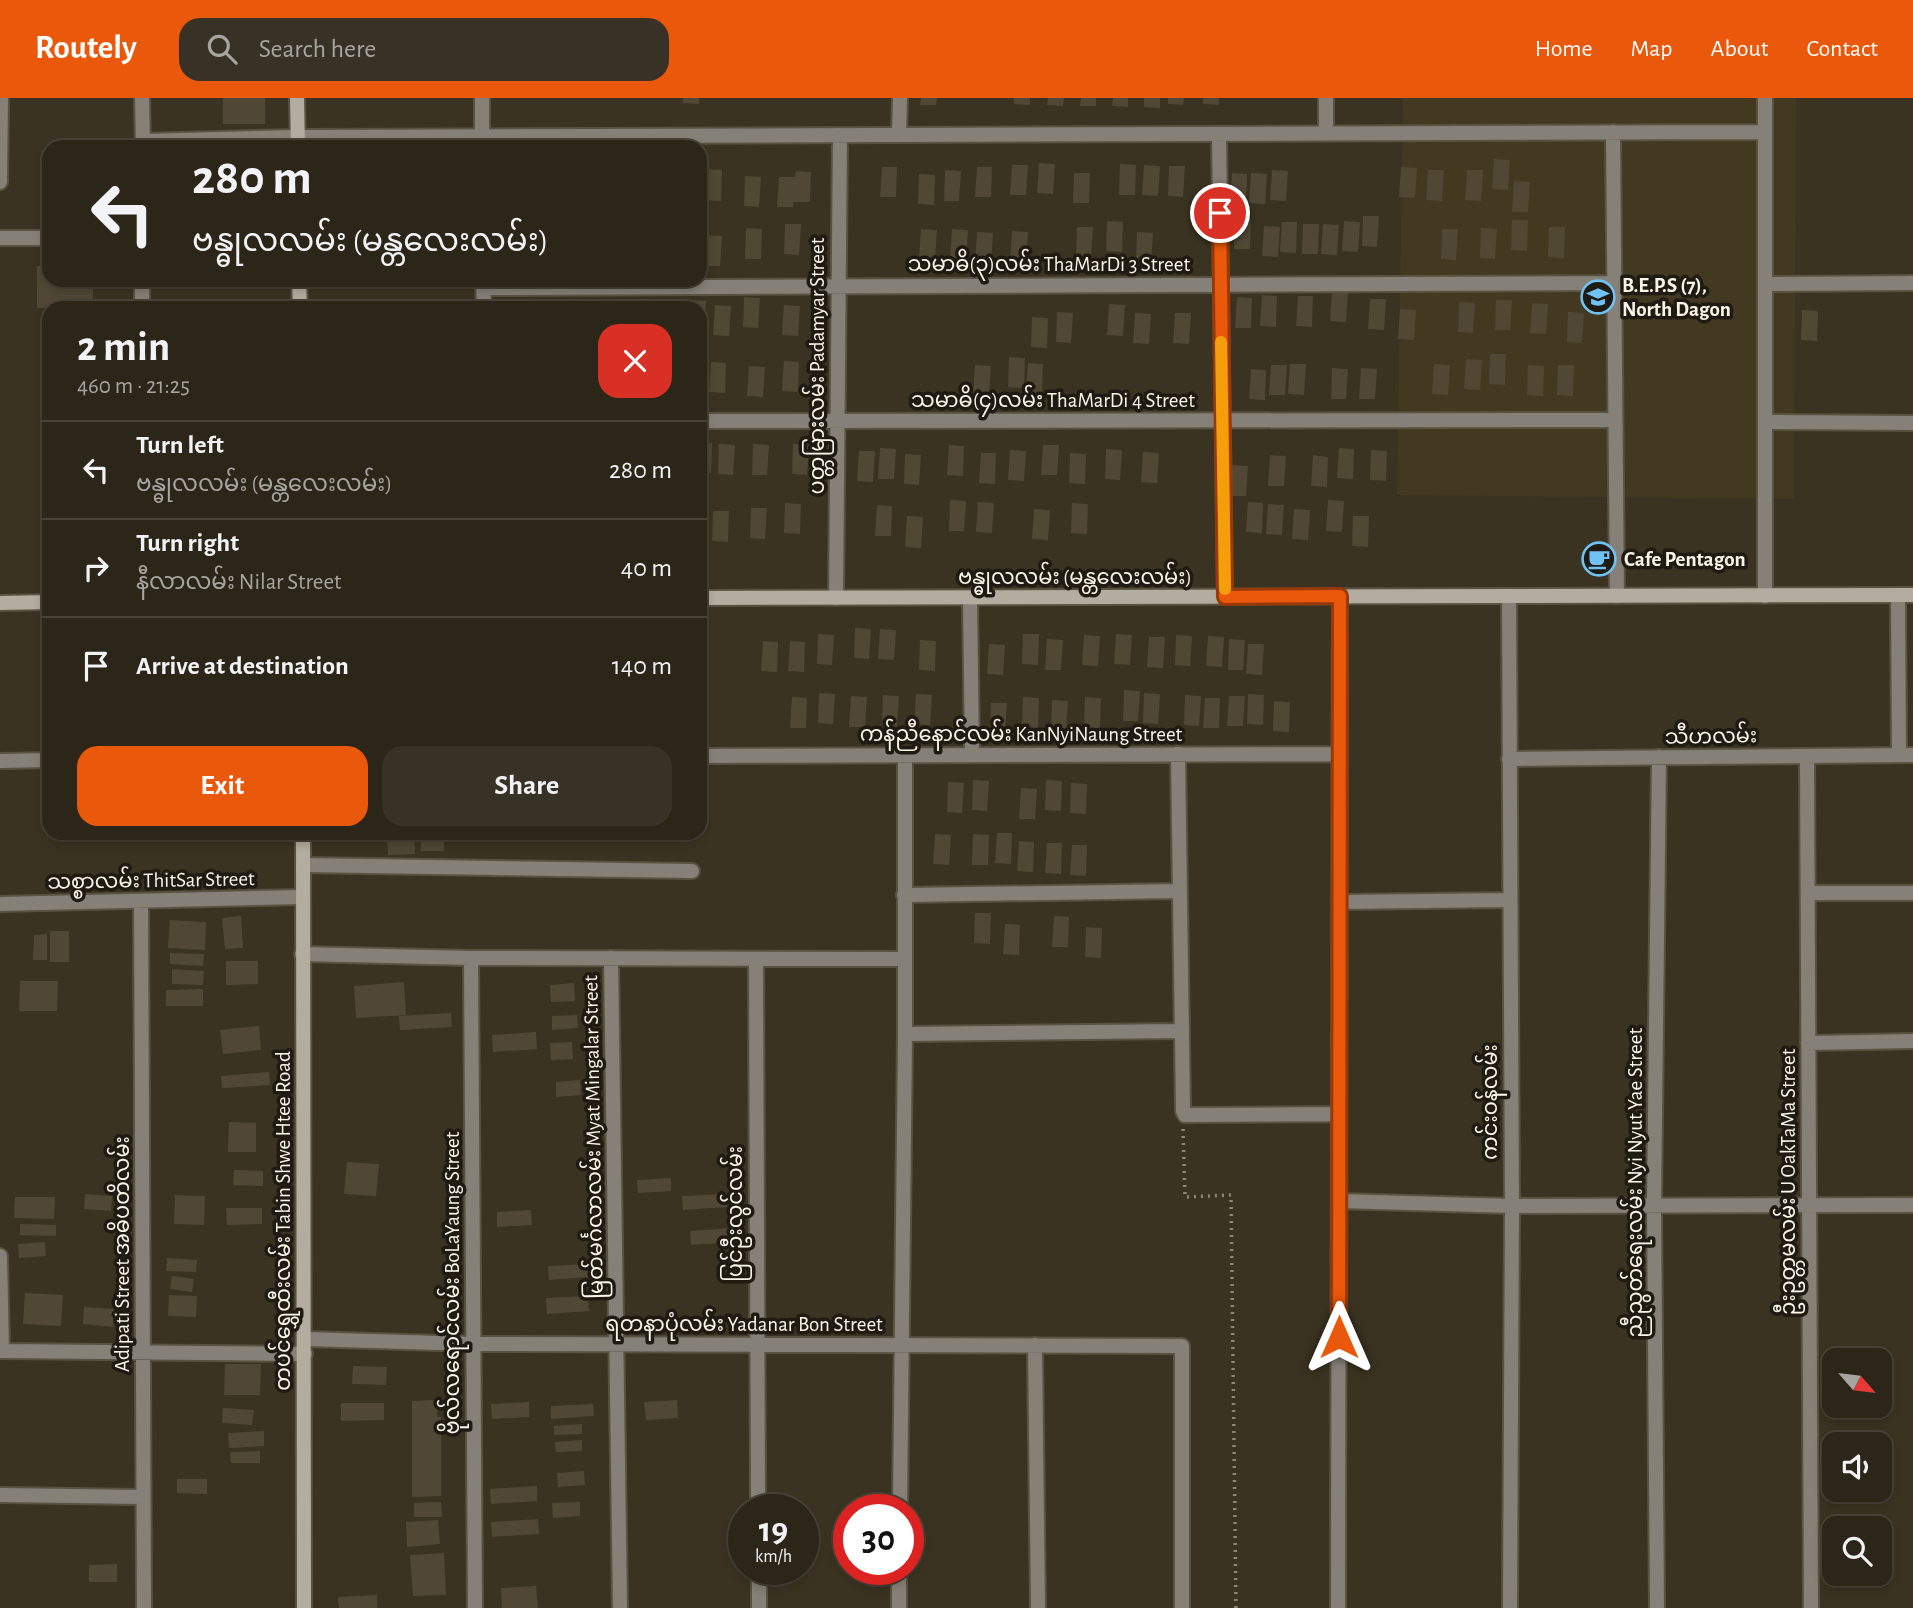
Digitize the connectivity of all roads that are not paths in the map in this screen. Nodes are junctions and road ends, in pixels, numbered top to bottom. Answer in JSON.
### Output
{"nodes":[{"id":1,"x":1,"y":98,"type":"edge"},
{"id":2,"x":142,"y":98,"type":"edge"},
{"id":3,"x":297,"y":98,"type":"edge"},
{"id":4,"x":482,"y":98,"type":"edge"},
{"id":5,"x":900,"y":98,"type":"edge"},
{"id":6,"x":1326,"y":98,"type":"edge"},
{"id":7,"x":1765,"y":98,"type":"edge"},
{"id":8,"x":1613,"y":132,"type":"junction"},
{"id":9,"x":1765,"y":132,"type":"junction"},
{"id":10,"x":1326,"y":133,"type":"junction"},
{"id":11,"x":1219,"y":134,"type":"junction"},
{"id":12,"x":839,"y":135,"type":"junction"},
{"id":13,"x":899,"y":135,"type":"junction"},
{"id":14,"x":143,"y":140,"type":"edge"},
{"id":15,"x":298,"y":140,"type":"edge"},
{"id":16,"x":482,"y":140,"type":"edge"},
{"id":17,"x":584,"y":140,"type":"edge"},
{"id":18,"x":0,"y":182,"type":"edge"},
{"id":19,"x":0,"y":238,"type":"edge"},
{"id":20,"x":42,"y":238,"type":"edge"},
{"id":21,"x":1615,"y":283,"type":"junction"},
{"id":22,"x":1913,"y":283,"type":"edge"},
{"id":23,"x":1766,"y":284,"type":"junction"},
{"id":24,"x":707,"y":285,"type":"edge"},
{"id":25,"x":1220,"y":285,"type":"junction"},
{"id":26,"x":838,"y":286,"type":"junction"},
{"id":27,"x":1615,"y":420,"type":"junction"},
{"id":28,"x":707,"y":421,"type":"edge"},
{"id":29,"x":837,"y":421,"type":"junction"},
{"id":30,"x":1222,"y":421,"type":"junction"},
{"id":31,"x":1766,"y":422,"type":"junction"},
{"id":32,"x":1913,"y":423,"type":"edge"},
{"id":33,"x":1898,"y":595,"type":"junction"},
{"id":34,"x":1913,"y":595,"type":"edge"},
{"id":35,"x":1340,"y":596,"type":"junction"},
{"id":36,"x":1509,"y":596,"type":"junction"},
{"id":37,"x":1617,"y":596,"type":"junction"},
{"id":38,"x":1765,"y":596,"type":"junction"},
{"id":39,"x":1225,"y":597,"type":"junction"},
{"id":40,"x":707,"y":598,"type":"edge"},
{"id":41,"x":836,"y":598,"type":"junction"},
{"id":42,"x":970,"y":598,"type":"junction"},
{"id":43,"x":42,"y":602,"type":"edge"},
{"id":44,"x":0,"y":603,"type":"edge"},
{"id":45,"x":1178,"y":754,"type":"junction"},
{"id":46,"x":1340,"y":754,"type":"junction"},
{"id":47,"x":905,"y":755,"type":"junction"},
{"id":48,"x":972,"y":755,"type":"junction"},
{"id":49,"x":1906,"y":755,"type":"edge"},
{"id":50,"x":707,"y":756,"type":"edge"},
{"id":51,"x":1807,"y":756,"type":"junction"},
{"id":52,"x":1659,"y":757,"type":"junction"},
{"id":53,"x":1509,"y":759,"type":"junction"},
{"id":54,"x":42,"y":760,"type":"edge"},
{"id":55,"x":0,"y":761,"type":"edge"},
{"id":56,"x":303,"y":840,"type":"edge"},
{"id":57,"x":303,"y":865,"type":"junction"},
{"id":58,"x":692,"y":871,"type":"dead end"},
{"id":59,"x":1180,"y":891,"type":"junction"},
{"id":60,"x":1808,"y":893,"type":"junction"},
{"id":61,"x":1913,"y":893,"type":"edge"},
{"id":62,"x":904,"y":895,"type":"junction"},
{"id":63,"x":302,"y":897,"type":"junction"},
{"id":64,"x":1510,"y":900,"type":"junction"},
{"id":65,"x":141,"y":901,"type":"junction"},
{"id":66,"x":1339,"y":902,"type":"junction"},
{"id":67,"x":0,"y":904,"type":"edge"},
{"id":68,"x":302,"y":954,"type":"junction"},
{"id":69,"x":471,"y":958,"type":"junction"},
{"id":70,"x":611,"y":958,"type":"junction"},
{"id":71,"x":756,"y":959,"type":"junction"},
{"id":72,"x":904,"y":959,"type":"junction"},
{"id":73,"x":1182,"y":1031,"type":"junction"},
{"id":74,"x":905,"y":1034,"type":"junction"},
{"id":75,"x":1913,"y":1041,"type":"edge"},
{"id":76,"x":1808,"y":1043,"type":"junction"},
{"id":77,"x":1339,"y":1114,"type":"junction"},
{"id":78,"x":1339,"y":1201,"type":"junction"},
{"id":79,"x":1913,"y":1205,"type":"edge"},
{"id":80,"x":1511,"y":1206,"type":"junction"},
{"id":81,"x":1654,"y":1206,"type":"junction"},
{"id":82,"x":1809,"y":1206,"type":"junction"},
{"id":83,"x":0,"y":1256,"type":"edge"},
{"id":84,"x":473,"y":1344,"type":"junction"},
{"id":85,"x":617,"y":1344,"type":"junction"},
{"id":86,"x":756,"y":1345,"type":"junction"},
{"id":87,"x":901,"y":1345,"type":"junction"},
{"id":88,"x":1035,"y":1345,"type":"junction"},
{"id":89,"x":305,"y":1347,"type":"junction"},
{"id":90,"x":1,"y":1351,"type":"edge"},
{"id":91,"x":143,"y":1353,"type":"junction"},
{"id":92,"x":758,"y":1494,"type":"edge"},
{"id":93,"x":900,"y":1494,"type":"edge"},
{"id":94,"x":0,"y":1495,"type":"edge"},
{"id":95,"x":143,"y":1497,"type":"junction"},
{"id":96,"x":759,"y":1585,"type":"edge"},
{"id":97,"x":899,"y":1585,"type":"edge"},
{"id":98,"x":144,"y":1608,"type":"edge"},
{"id":99,"x":304,"y":1608,"type":"edge"},
{"id":100,"x":475,"y":1608,"type":"edge"},
{"id":101,"x":620,"y":1608,"type":"edge"},
{"id":102,"x":760,"y":1608,"type":"edge"},
{"id":103,"x":899,"y":1608,"type":"edge"},
{"id":104,"x":1038,"y":1608,"type":"edge"},
{"id":105,"x":1182,"y":1608,"type":"edge"},
{"id":106,"x":1338,"y":1608,"type":"edge"},
{"id":107,"x":1510,"y":1608,"type":"edge"},
{"id":108,"x":1657,"y":1608,"type":"edge"},
{"id":109,"x":1811,"y":1608,"type":"edge"}],
"edges":[{"from":1,"to":18,"type":"street"},
{"from":2,"to":14,"type":"street"},
{"from":3,"to":15,"type":"street"},
{"from":4,"to":16,"type":"street"},
{"from":5,"to":13,"type":"street"},
{"from":6,"to":10,"type":"street"},
{"from":7,"to":9,"type":"street"},
{"from":8,"to":9,"type":"street"},
{"from":8,"to":10,"type":"street"},
{"from":8,"to":21,"type":"street"},
{"from":9,"to":23,"type":"street"},
{"from":10,"to":11,"type":"street"},
{"from":11,"to":13,"type":"street"},
{"from":11,"to":25,"type":"street"},
{"from":12,"to":13,"type":"street"},
{"from":12,"to":17,"type":"street"},
{"from":12,"to":26,"type":"street","name":"ပတ္တမြားလမ်း Padamyar Street"},
{"from":19,"to":20,"type":"street"},
{"from":21,"to":25,"type":"street","name":"သမာဓိ(၃)လမ်း ThaMarDi 3 Street"},
{"from":21,"to":27,"type":"street"},
{"from":22,"to":23,"type":"street"},
{"from":23,"to":31,"type":"street"},
{"from":24,"to":26,"type":"street","name":"သမာဓိ(၃)လမ်း ThaMarDi 3 Street"},
{"from":25,"to":26,"type":"street","name":"သမာဓိ(၃)လမ်း ThaMarDi 3 Street"},
{"from":25,"to":30,"type":"street"},
{"from":26,"to":29,"type":"street","name":"ပတ္တမြားလမ်း Padamyar Street"},
{"from":27,"to":30,"type":"street","name":"သမာဓိ(၄)လမ်း ThaMarDi 4 Street"},
{"from":27,"to":37,"type":"street"},
{"from":28,"to":29,"type":"street","name":"သမာဓိ(၄)လမ်း ThaMarDi 4 Street"},
{"from":29,"to":30,"type":"street","name":"သမာဓိ(၄)လမ်း ThaMarDi 4 Street"},
{"from":29,"to":41,"type":"street","name":"ပတ္တမြားလမ်း Padamyar Street"},
{"from":30,"to":39,"type":"street"},
{"from":31,"to":32,"type":"street"},
{"from":31,"to":38,"type":"street"},
{"from":33,"to":34,"type":"street","name":"ဗန္ဓုလလမ်း (မန္တလေးလမ်း)"},
{"from":33,"to":38,"type":"street","name":"ဗန္ဓုလလမ်း (မန္တလေးလမ်း)"},
{"from":33,"to":49,"type":"street"},
{"from":35,"to":36,"type":"street","name":"ဗန္ဓုလလမ်း (မန္တလေးလမ်း)"},
{"from":35,"to":39,"type":"street","name":"ဗန္ဓုလလမ်း (မန္တလေးလမ်း)"},
{"from":35,"to":46,"type":"street"},
{"from":36,"to":37,"type":"street","name":"ဗန္ဓုလလမ်း (မန္တလေးလမ်း)"},
{"from":36,"to":53,"type":"street","name":"ကင်းဝန်လမ်း"},
{"from":37,"to":38,"type":"street","name":"ဗန္ဓုလလမ်း (မန္တလေးလမ်း)"},
{"from":39,"to":42,"type":"street","name":"ဗန္ဓုလလမ်း (မန္တလေးလမ်း)"},
{"from":40,"to":41,"type":"street","name":"ဗန္ဓုလလမ်း (မန္တလေးလမ်း)"},
{"from":41,"to":42,"type":"street","name":"ဗန္ဓုလလမ်း (မန္တလေးလမ်း)"},
{"from":42,"to":48,"type":"street"},
{"from":43,"to":44,"type":"street"},
{"from":45,"to":46,"type":"street","name":"ကန်ညီနောင်လမ်း KanNyiNaung Street"},
{"from":45,"to":48,"type":"street","name":"ကန်ညီနောင်လမ်း KanNyiNaung Street"},
{"from":45,"to":59,"type":"street"},
{"from":46,"to":66,"type":"street"},
{"from":47,"to":48,"type":"street","name":"ကန်ညီနောင်လမ်း KanNyiNaung Street"},
{"from":47,"to":50,"type":"street","name":"ကန်ညီနောင်လမ်း KanNyiNaung Street"},
{"from":47,"to":62,"type":"street"},
{"from":49,"to":51,"type":"street","name":"သီဟလမ်း"},
{"from":51,"to":52,"type":"street","name":"သီဟလမ်း"},
{"from":51,"to":60,"type":"street","name":"ဦးဥတ္တမလမ်း U OakTaMa Street"},
{"from":52,"to":53,"type":"street","name":"သီဟလမ်း"},
{"from":52,"to":81,"type":"street","name":"ညီညွတ်ရေးလမ်း Nyi Nyut Yae Street"},
{"from":53,"to":64,"type":"street","name":"ကင်းဝန်လမ်း"},
{"from":54,"to":55,"type":"street"},
{"from":56,"to":57,"type":"street","name":"တပင်ရွှေထီးလမ်း Tabin Shwe Htee Road"},
{"from":57,"to":58,"type":"street"},
{"from":57,"to":63,"type":"street","name":"တပင်ရွှေထီးလမ်း Tabin Shwe Htee Road"},
{"from":59,"to":62,"type":"street"},
{"from":59,"to":73,"type":"street"},
{"from":60,"to":61,"type":"street"},
{"from":60,"to":76,"type":"street","name":"ဦးဥတ္တမလမ်း U OakTaMa Street"},
{"from":62,"to":72,"type":"street"},
{"from":63,"to":65,"type":"street","name":"သစ္စာလမ်း ThitSar Street"},
{"from":63,"to":68,"type":"street","name":"တပင်ရွှေထီးလမ်း Tabin Shwe Htee Road"},
{"from":64,"to":66,"type":"street"},
{"from":64,"to":80,"type":"street","name":"ကင်းဝန်လမ်း"},
{"from":65,"to":67,"type":"street","name":"သစ္စာလမ်း ThitSar Street"},
{"from":65,"to":91,"type":"street","name":"Adipati Street အဓိပတိလမ်း"},
{"from":66,"to":77,"type":"street"},
{"from":68,"to":69,"type":"street"},
{"from":68,"to":89,"type":"street","name":"တပင်ရွှေထီးလမ်း Tabin Shwe Htee Road"},
{"from":69,"to":70,"type":"street"},
{"from":69,"to":84,"type":"street","name":"ဗိုလ်လရောင်လမ်း BoLaYaung Street"},
{"from":70,"to":71,"type":"street"},
{"from":70,"to":85,"type":"street","name":"မြတ်မင်္ဂလာလမ်း Myat Mingalar Street"},
{"from":71,"to":72,"type":"street"},
{"from":71,"to":86,"type":"street","name":"ပြင်ဦးလွင်လမ်း"},
{"from":72,"to":74,"type":"street"},
{"from":73,"to":74,"type":"street"},
{"from":73,"to":77,"type":"street"},
{"from":74,"to":87,"type":"street"},
{"from":75,"to":76,"type":"street"},
{"from":76,"to":82,"type":"street","name":"ဦးဥတ္တမလမ်း U OakTaMa Street"},
{"from":77,"to":78,"type":"street"},
{"from":78,"to":80,"type":"street"},
{"from":78,"to":106,"type":"street"},
{"from":79,"to":82,"type":"street"},
{"from":80,"to":81,"type":"street"},
{"from":80,"to":107,"type":"street","name":"ကင်းဝန်လမ်း"},
{"from":81,"to":82,"type":"street"},
{"from":81,"to":108,"type":"street","name":"ညီညွတ်ရေးလမ်း Nyi Nyut Yae Street"},
{"from":82,"to":109,"type":"street","name":"ဦးဥတ္တမလမ်း U OakTaMa Street"},
{"from":83,"to":90,"type":"street"},
{"from":84,"to":85,"type":"street","name":"ရတနာပုံလမ်း Yadanar Bon Street"},
{"from":84,"to":89,"type":"street","name":"ရတနာပုံလမ်း Yadanar Bon Street"},
{"from":84,"to":100,"type":"street","name":"ဗိုလ်လရောင်လမ်း BoLaYaung Street"},
{"from":85,"to":86,"type":"street","name":"ရတနာပုံလမ်း Yadanar Bon Street"},
{"from":85,"to":101,"type":"street","name":"မြတ်မင်္ဂလာလမ်း Myat Mingalar Street"},
{"from":86,"to":87,"type":"street","name":"ရတနာပုံလမ်း Yadanar Bon Street"},
{"from":86,"to":92,"type":"street","name":"ပြင်ဦးလွင်လမ်း"},
{"from":87,"to":88,"type":"street","name":"ရတနာပုံလမ်း Yadanar Bon Street"},
{"from":87,"to":93,"type":"street"},
{"from":88,"to":104,"type":"street"},
{"from":88,"to":105,"type":"street","name":"ရတနာပုံလမ်း Yadanar Bon Street"},
{"from":89,"to":91,"type":"street","name":"ရတနာပုံလမ်း Yadanar Bon Street"},
{"from":89,"to":99,"type":"street","name":"တပင်ရွှေထီးလမ်း Tabin Shwe Htee Road"},
{"from":90,"to":91,"type":"street","name":"ရတနာပုံလမ်း Yadanar Bon Street"},
{"from":91,"to":95,"type":"street","name":"Adipati Street အဓိပတိလမ်း"},
{"from":94,"to":95,"type":"street"},
{"from":95,"to":98,"type":"street","name":"Adipati Street အဓိပတိလမ်း"},
{"from":96,"to":102,"type":"street"},
{"from":97,"to":103,"type":"street"}]}
